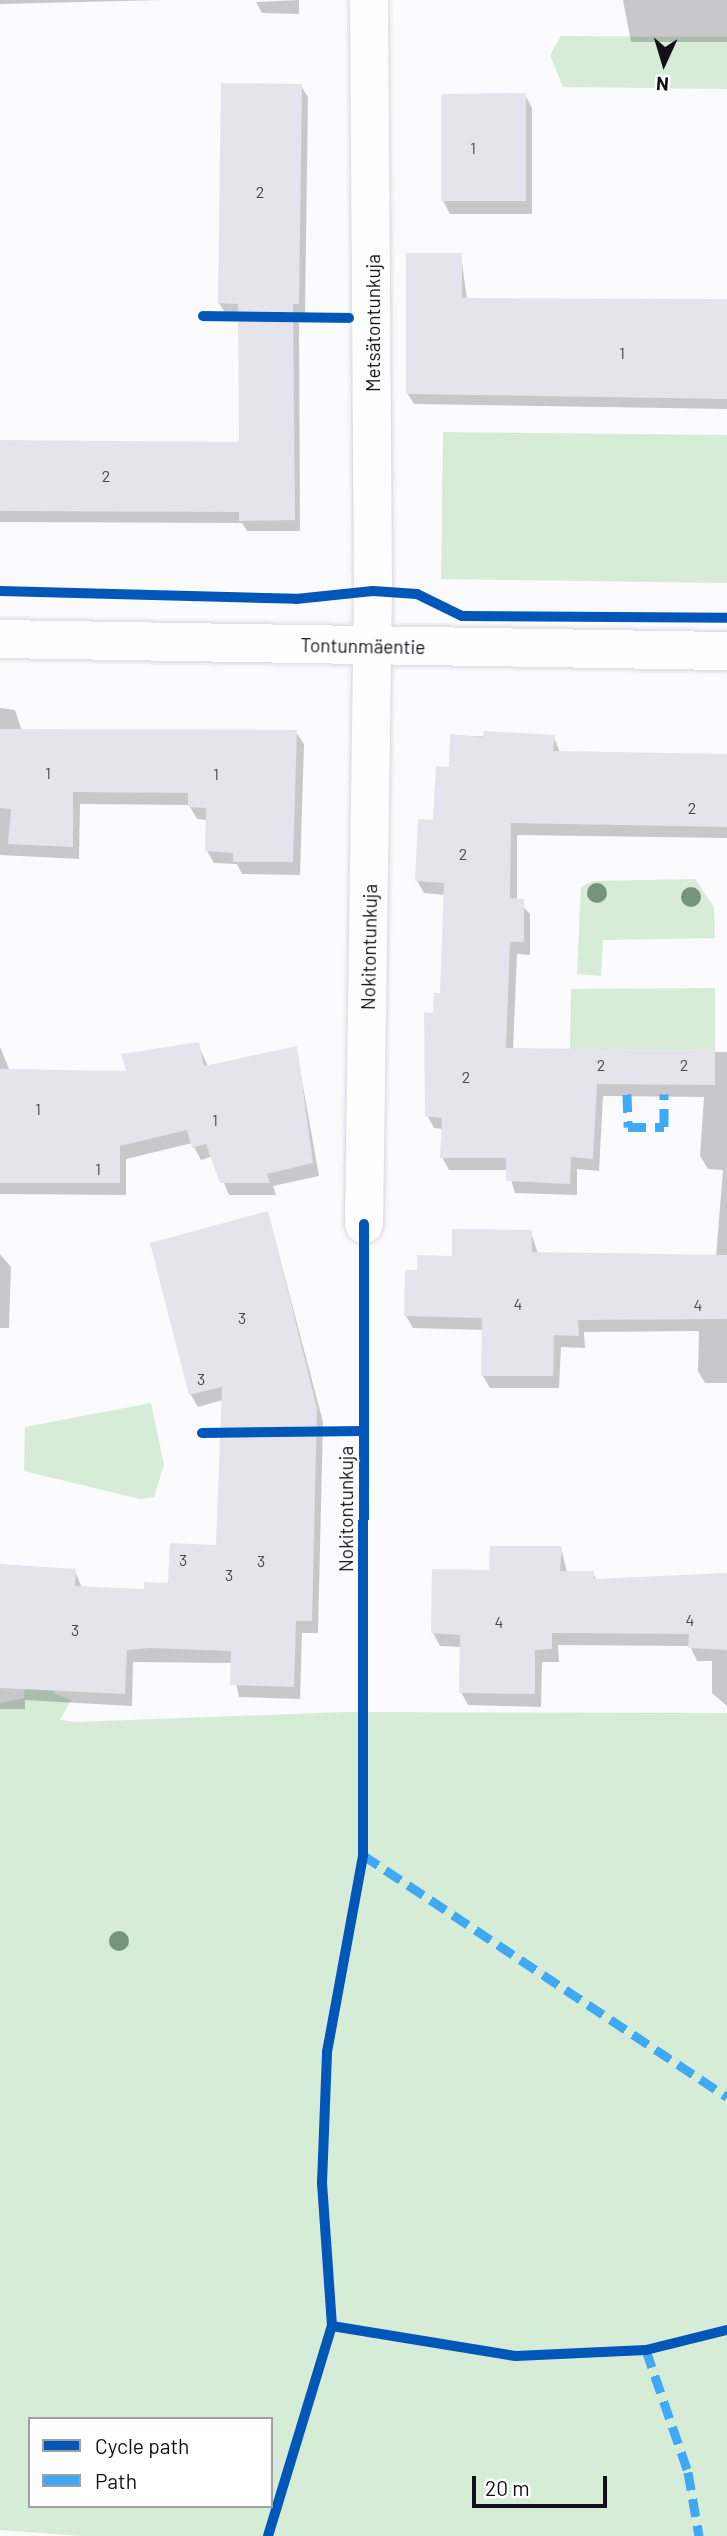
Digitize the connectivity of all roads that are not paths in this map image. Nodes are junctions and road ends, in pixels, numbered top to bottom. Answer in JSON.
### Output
{"nodes":[{"id":1,"x":369,"y":0,"type":"edge"},
{"id":2,"x":0,"y":639,"type":"edge"},
{"id":3,"x":373,"y":646,"type":"junction"},
{"id":4,"x":727,"y":651,"type":"edge"},
{"id":5,"x":364,"y":1224,"type":"dead end"}],
"edges":[{"from":1,"to":3,"type":"street","name":"Metsätontunkuja"},
{"from":2,"to":3,"type":"street","name":"Tontunmäentie"},
{"from":3,"to":4,"type":"street","name":"Tontunmäentie"},
{"from":3,"to":5,"type":"street","name":"Nokitontunkuja"}]}
